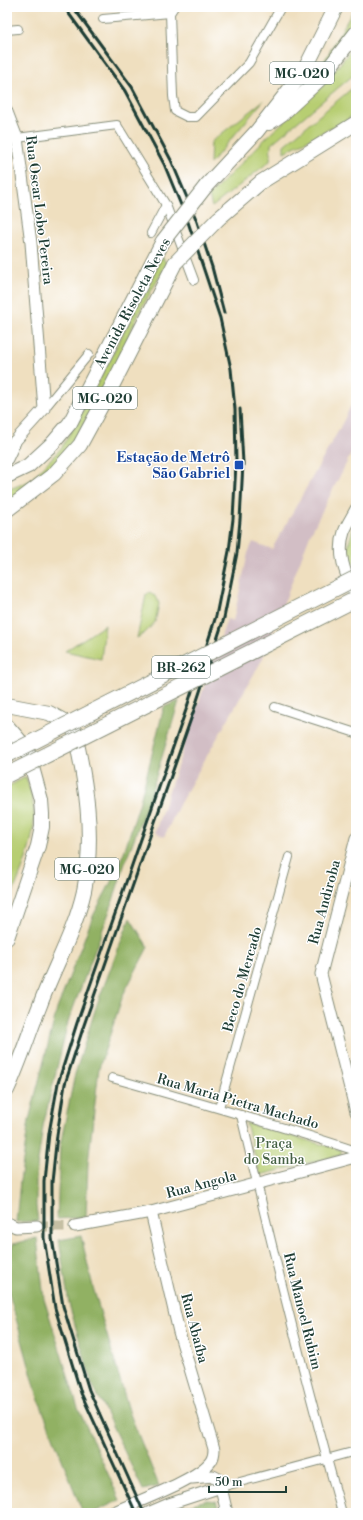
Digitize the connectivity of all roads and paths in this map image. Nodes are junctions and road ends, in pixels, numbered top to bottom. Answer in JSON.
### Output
{"nodes":[{"id":1,"x":281,"y":7,"type":"edge"},
{"id":2,"x":336,"y":7,"type":"edge"},
{"id":3,"x":172,"y":10,"type":"edge"},
{"id":4,"x":102,"y":19,"type":"dead end"},
{"id":5,"x":18,"y":29,"type":"dead end"},
{"id":6,"x":7,"y":30,"type":"edge"},
{"id":7,"x":356,"y":33,"type":"edge"},
{"id":8,"x":7,"y":112,"type":"edge"},
{"id":9,"x":354,"y":122,"type":"edge"},
{"id":10,"x":257,"y":131,"type":"junction"},
{"id":11,"x":17,"y":138,"type":"junction"},
{"id":12,"x":166,"y":205,"type":"junction"},
{"id":13,"x":157,"y":237,"type":"junction"},
{"id":14,"x":194,"y":280,"type":"dead end"},
{"id":15,"x":88,"y":354,"type":"dead end"},
{"id":16,"x":44,"y":409,"type":"junction"},
{"id":17,"x":11,"y":444,"type":"edge"},
{"id":18,"x":7,"y":459,"type":"edge"},
{"id":19,"x":7,"y":476,"type":"edge"},
{"id":20,"x":356,"y":509,"type":"edge"},
{"id":21,"x":7,"y":510,"type":"edge"},
{"id":22,"x":356,"y":578,"type":"edge"},
{"id":23,"x":356,"y":599,"type":"edge"},
{"id":24,"x":7,"y":704,"type":"edge"},
{"id":25,"x":275,"y":707,"type":"dead end"},
{"id":26,"x":8,"y":727,"type":"edge"},
{"id":27,"x":356,"y":733,"type":"edge"},
{"id":28,"x":7,"y":755,"type":"edge"},
{"id":29,"x":7,"y":774,"type":"edge"},
{"id":30,"x":356,"y":838,"type":"edge"},
{"id":31,"x":289,"y":857,"type":"dead end"},
{"id":32,"x":7,"y":938,"type":"edge"},
{"id":33,"x":112,"y":1078,"type":"dead end"},
{"id":34,"x":7,"y":1090,"type":"edge"},
{"id":35,"x":219,"y":1108,"type":"junction"},
{"id":36,"x":356,"y":1112,"type":"edge"},
{"id":37,"x":241,"y":1115,"type":"junction"},
{"id":38,"x":356,"y":1151,"type":"edge"},
{"id":39,"x":356,"y":1157,"type":"edge"},
{"id":40,"x":258,"y":1184,"type":"junction"},
{"id":41,"x":151,"y":1212,"type":"junction"},
{"id":42,"x":37,"y":1226,"type":"tunnel mouth"},
{"id":43,"x":75,"y":1226,"type":"tunnel mouth"},
{"id":44,"x":10,"y":1227,"type":"edge"},
{"id":45,"x":356,"y":1451,"type":"edge"},
{"id":46,"x":327,"y":1458,"type":"junction"},
{"id":47,"x":190,"y":1478,"type":"junction"},
{"id":48,"x":221,"y":1487,"type":"junction"},
{"id":49,"x":134,"y":1503,"type":"junction"},
{"id":50,"x":112,"y":1513,"type":"edge"},
{"id":51,"x":122,"y":1513,"type":"edge"},
{"id":52,"x":148,"y":1513,"type":"edge"},
{"id":53,"x":227,"y":1513,"type":"edge"},
{"id":54,"x":342,"y":1513,"type":"edge"}],
"edges":[{"from":1,"to":3,"type":"street"},
{"from":2,"to":10,"type":"highway","name":"Avenida Risoleta Neves","number":"MG-020"},
{"from":3,"to":4,"type":"street"},
{"from":5,"to":6,"type":"street"},
{"from":7,"to":10,"type":"highway"},
{"from":8,"to":11,"type":"street","name":"Rua Oscar Lobo Pereira"},
{"from":9,"to":21,"type":"highway","name":"Avenida Risoleta Neves","number":"MG-020","bridge":true},
{"from":10,"to":13,"type":"highway","name":"Avenida Risoleta Neves","number":"MG-020","bridge":true},
{"from":11,"to":12,"type":"street"},
{"from":11,"to":16,"type":"street","name":"Rua Oscar Lobo Pereira"},
{"from":12,"to":13,"type":"street"},
{"from":12,"to":14,"type":"street"},
{"from":13,"to":19,"type":"highway","name":"Avenida Risoleta Neves","number":"MG-020"},
{"from":15,"to":16,"type":"street"},
{"from":16,"to":17,"type":"street"},
{"from":17,"to":18,"type":"street"},
{"from":20,"to":23,"type":"street"},
{"from":22,"to":28,"type":"highway","number":"BR-262","bridge":true},
{"from":23,"to":29,"type":"highway","number":"BR-262","bridge":true},
{"from":24,"to":34,"type":"highway","number":"MG-020"},
{"from":25,"to":27,"type":"street"},
{"from":26,"to":32,"type":"highway","number":"MG-020"},
{"from":30,"to":36,"type":"street","name":"Rua Andiroba"},
{"from":31,"to":35,"type":"street","name":"Beco do Mercado"},
{"from":33,"to":35,"type":"street","name":"Rua Maria Pietra Machado"},
{"from":35,"to":37,"type":"street","name":"Rua Maria Pietra Machado"},
{"from":37,"to":38,"type":"street","name":"Rua Maria Pietra Machado"},
{"from":37,"to":40,"type":"street","name":"Rua Manoel Rubim"},
{"from":39,"to":40,"type":"street","name":"Rua Angola"},
{"from":40,"to":41,"type":"street","name":"Rua Angola"},
{"from":40,"to":46,"type":"street","name":"Rua Manoel Rubim"},
{"from":41,"to":43,"type":"street","name":"Rua Angola"},
{"from":41,"to":47,"type":"street","name":"Rua Abaíba"},
{"from":42,"to":44,"type":"street"},
{"from":45,"to":46,"type":"street"},
{"from":46,"to":48,"type":"street"},
{"from":46,"to":54,"type":"street","name":"Rua Manoel Rubim"},
{"from":47,"to":48,"type":"street"},
{"from":47,"to":49,"type":"street"},
{"from":48,"to":52,"type":"street"},
{"from":48,"to":53,"type":"street"},
{"from":49,"to":50,"type":"street"},
{"from":49,"to":51,"type":"street"}]}
